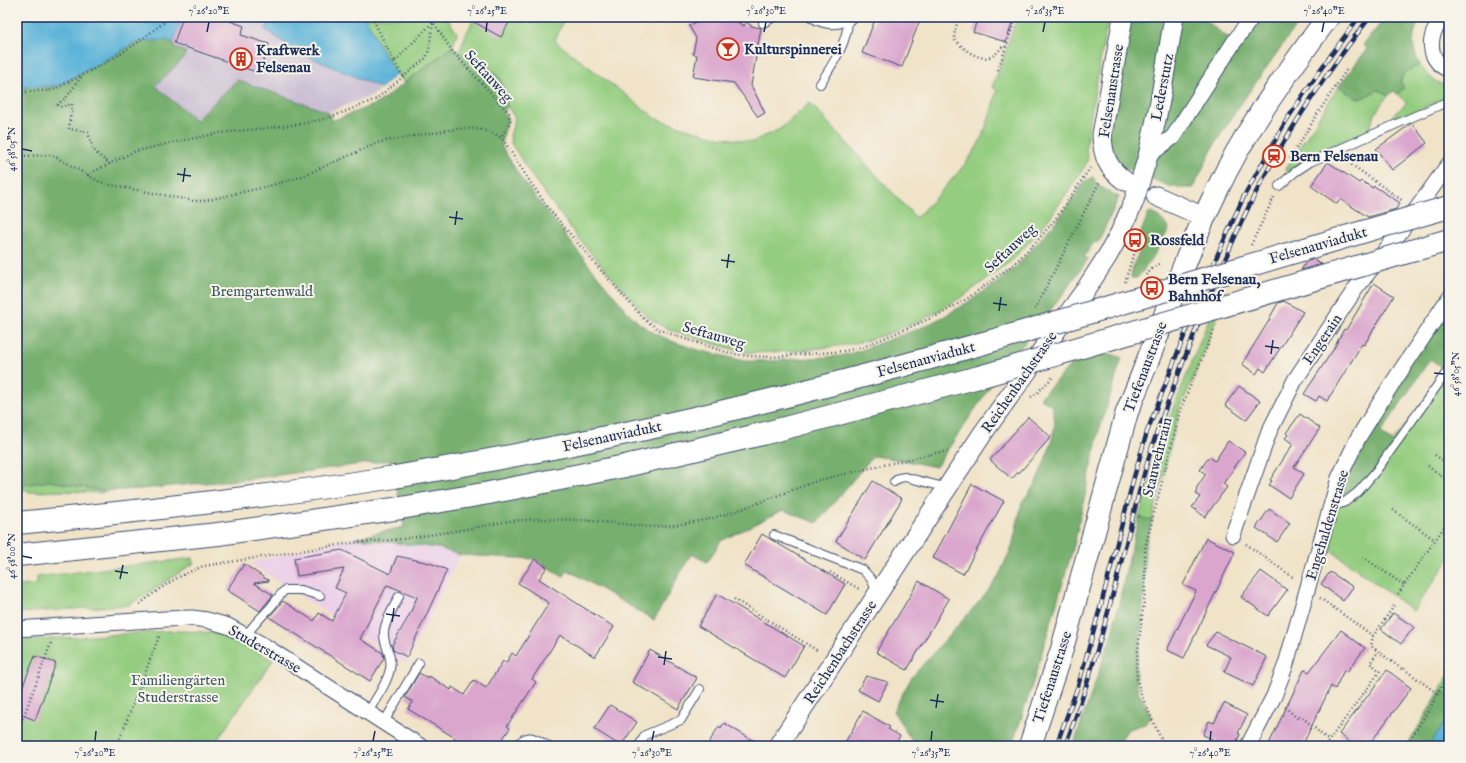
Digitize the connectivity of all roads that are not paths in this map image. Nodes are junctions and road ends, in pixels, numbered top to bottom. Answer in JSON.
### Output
{"nodes":[{"id":1,"x":774,"y":17,"type":"edge"},
{"id":2,"x":811,"y":17,"type":"edge"},
{"id":3,"x":1123,"y":17,"type":"edge"},
{"id":4,"x":1174,"y":17,"type":"edge"},
{"id":5,"x":1252,"y":17,"type":"edge"},
{"id":6,"x":1328,"y":17,"type":"edge"},
{"id":7,"x":1446,"y":17,"type":"edge"},
{"id":8,"x":852,"y":19,"type":"edge"},
{"id":9,"x":763,"y":23,"type":"dead end"},
{"id":10,"x":1449,"y":70,"type":"edge"},
{"id":11,"x":820,"y":84,"type":"dead end"},
{"id":12,"x":1449,"y":101,"type":"edge"},
{"id":13,"x":1148,"y":156,"type":"junction"},
{"id":14,"x":1449,"y":164,"type":"edge"},
{"id":15,"x":1124,"y":180,"type":"dead end"},
{"id":16,"x":1279,"y":186,"type":"road end"},
{"id":17,"x":1156,"y":196,"type":"dead end"},
{"id":18,"x":1449,"y":207,"type":"edge"},
{"id":19,"x":1204,"y":218,"type":"junction"},
{"id":20,"x":1449,"y":240,"type":"edge"},
{"id":21,"x":1449,"y":298,"type":"edge"},
{"id":22,"x":1062,"y":321,"type":"junction"},
{"id":23,"x":1449,"y":369,"type":"edge"},
{"id":24,"x":894,"y":482,"type":"dead end"},
{"id":25,"x":946,"y":490,"type":"junction"},
{"id":26,"x":1332,"y":502,"type":"junction"},
{"id":27,"x":17,"y":523,"type":"edge"},
{"id":28,"x":774,"y":535,"type":"dead end"},
{"id":29,"x":1233,"y":535,"type":"dead end"},
{"id":30,"x":17,"y":555,"type":"edge"},
{"id":31,"x":878,"y":594,"type":"junction"},
{"id":32,"x":320,"y":596,"type":"dead end"},
{"id":33,"x":399,"y":596,"type":"dead end"},
{"id":34,"x":17,"y":630,"type":"edge"},
{"id":35,"x":246,"y":635,"type":"junction"},
{"id":36,"x":419,"y":663,"type":"dead end"},
{"id":37,"x":700,"y":689,"type":"dead end"},
{"id":38,"x":368,"y":712,"type":"junction"},
{"id":39,"x":384,"y":722,"type":"junction"},
{"id":40,"x":420,"y":746,"type":"edge"},
{"id":41,"x":517,"y":746,"type":"edge"},
{"id":42,"x":548,"y":746,"type":"edge"},
{"id":43,"x":639,"y":746,"type":"edge"},
{"id":44,"x":778,"y":746,"type":"edge"},
{"id":45,"x":1030,"y":746,"type":"edge"},
{"id":46,"x":1248,"y":746,"type":"edge"}],
"edges":[{"from":1,"to":9,"type":"lane"},
{"from":2,"to":8,"type":"lane"},
{"from":3,"to":15,"type":"street","name":"Felsenaustrasse"},
{"from":4,"to":13,"type":"street","name":"Lederstutz"},
{"from":5,"to":13,"type":"street"},
{"from":6,"to":19,"type":"main road","name":"Tiefenaustrasse"},
{"from":7,"to":10,"type":"street"},
{"from":8,"to":11,"type":"lane"},
{"from":12,"to":16,"type":"lane"},
{"from":13,"to":22,"type":"street","name":"Reichenbachstrasse"},
{"from":14,"to":29,"type":"street","name":"Engerain"},
{"from":17,"to":19,"type":"street"},
{"from":18,"to":22,"type":"main road","name":"Felsenauviadukt","bridge":true},
{"from":19,"to":45,"type":"main road","name":"Tiefenaustrasse"},
{"from":20,"to":30,"type":"main road","name":"Felsenauviadukt","bridge":true},
{"from":21,"to":26,"type":"street","name":"Engehaldenstrasse"},
{"from":22,"to":25,"type":"street","name":"Reichenbachstrasse"},
{"from":22,"to":27,"type":"main road","name":"Felsenauviadukt","bridge":true},
{"from":23,"to":26,"type":"lane"},
{"from":24,"to":25,"type":"lane"},
{"from":25,"to":31,"type":"street","name":"Reichenbachstrasse"},
{"from":26,"to":46,"type":"street","name":"Engehaldenstrasse"},
{"from":28,"to":31,"type":"lane"},
{"from":31,"to":44,"type":"street","name":"Reichenbachstrasse"},
{"from":32,"to":35,"type":"lane"},
{"from":33,"to":38,"type":"lane"},
{"from":34,"to":35,"type":"street","name":"Studerstrasse"},
{"from":35,"to":38,"type":"street","name":"Studerstrasse"},
{"from":36,"to":39,"type":"lane"},
{"from":37,"to":43,"type":"lane"},
{"from":38,"to":39,"type":"street","name":"Studerstrasse"},
{"from":39,"to":40,"type":"street","name":"Studerstrasse"},
{"from":41,"to":42,"type":"lane"}]}
